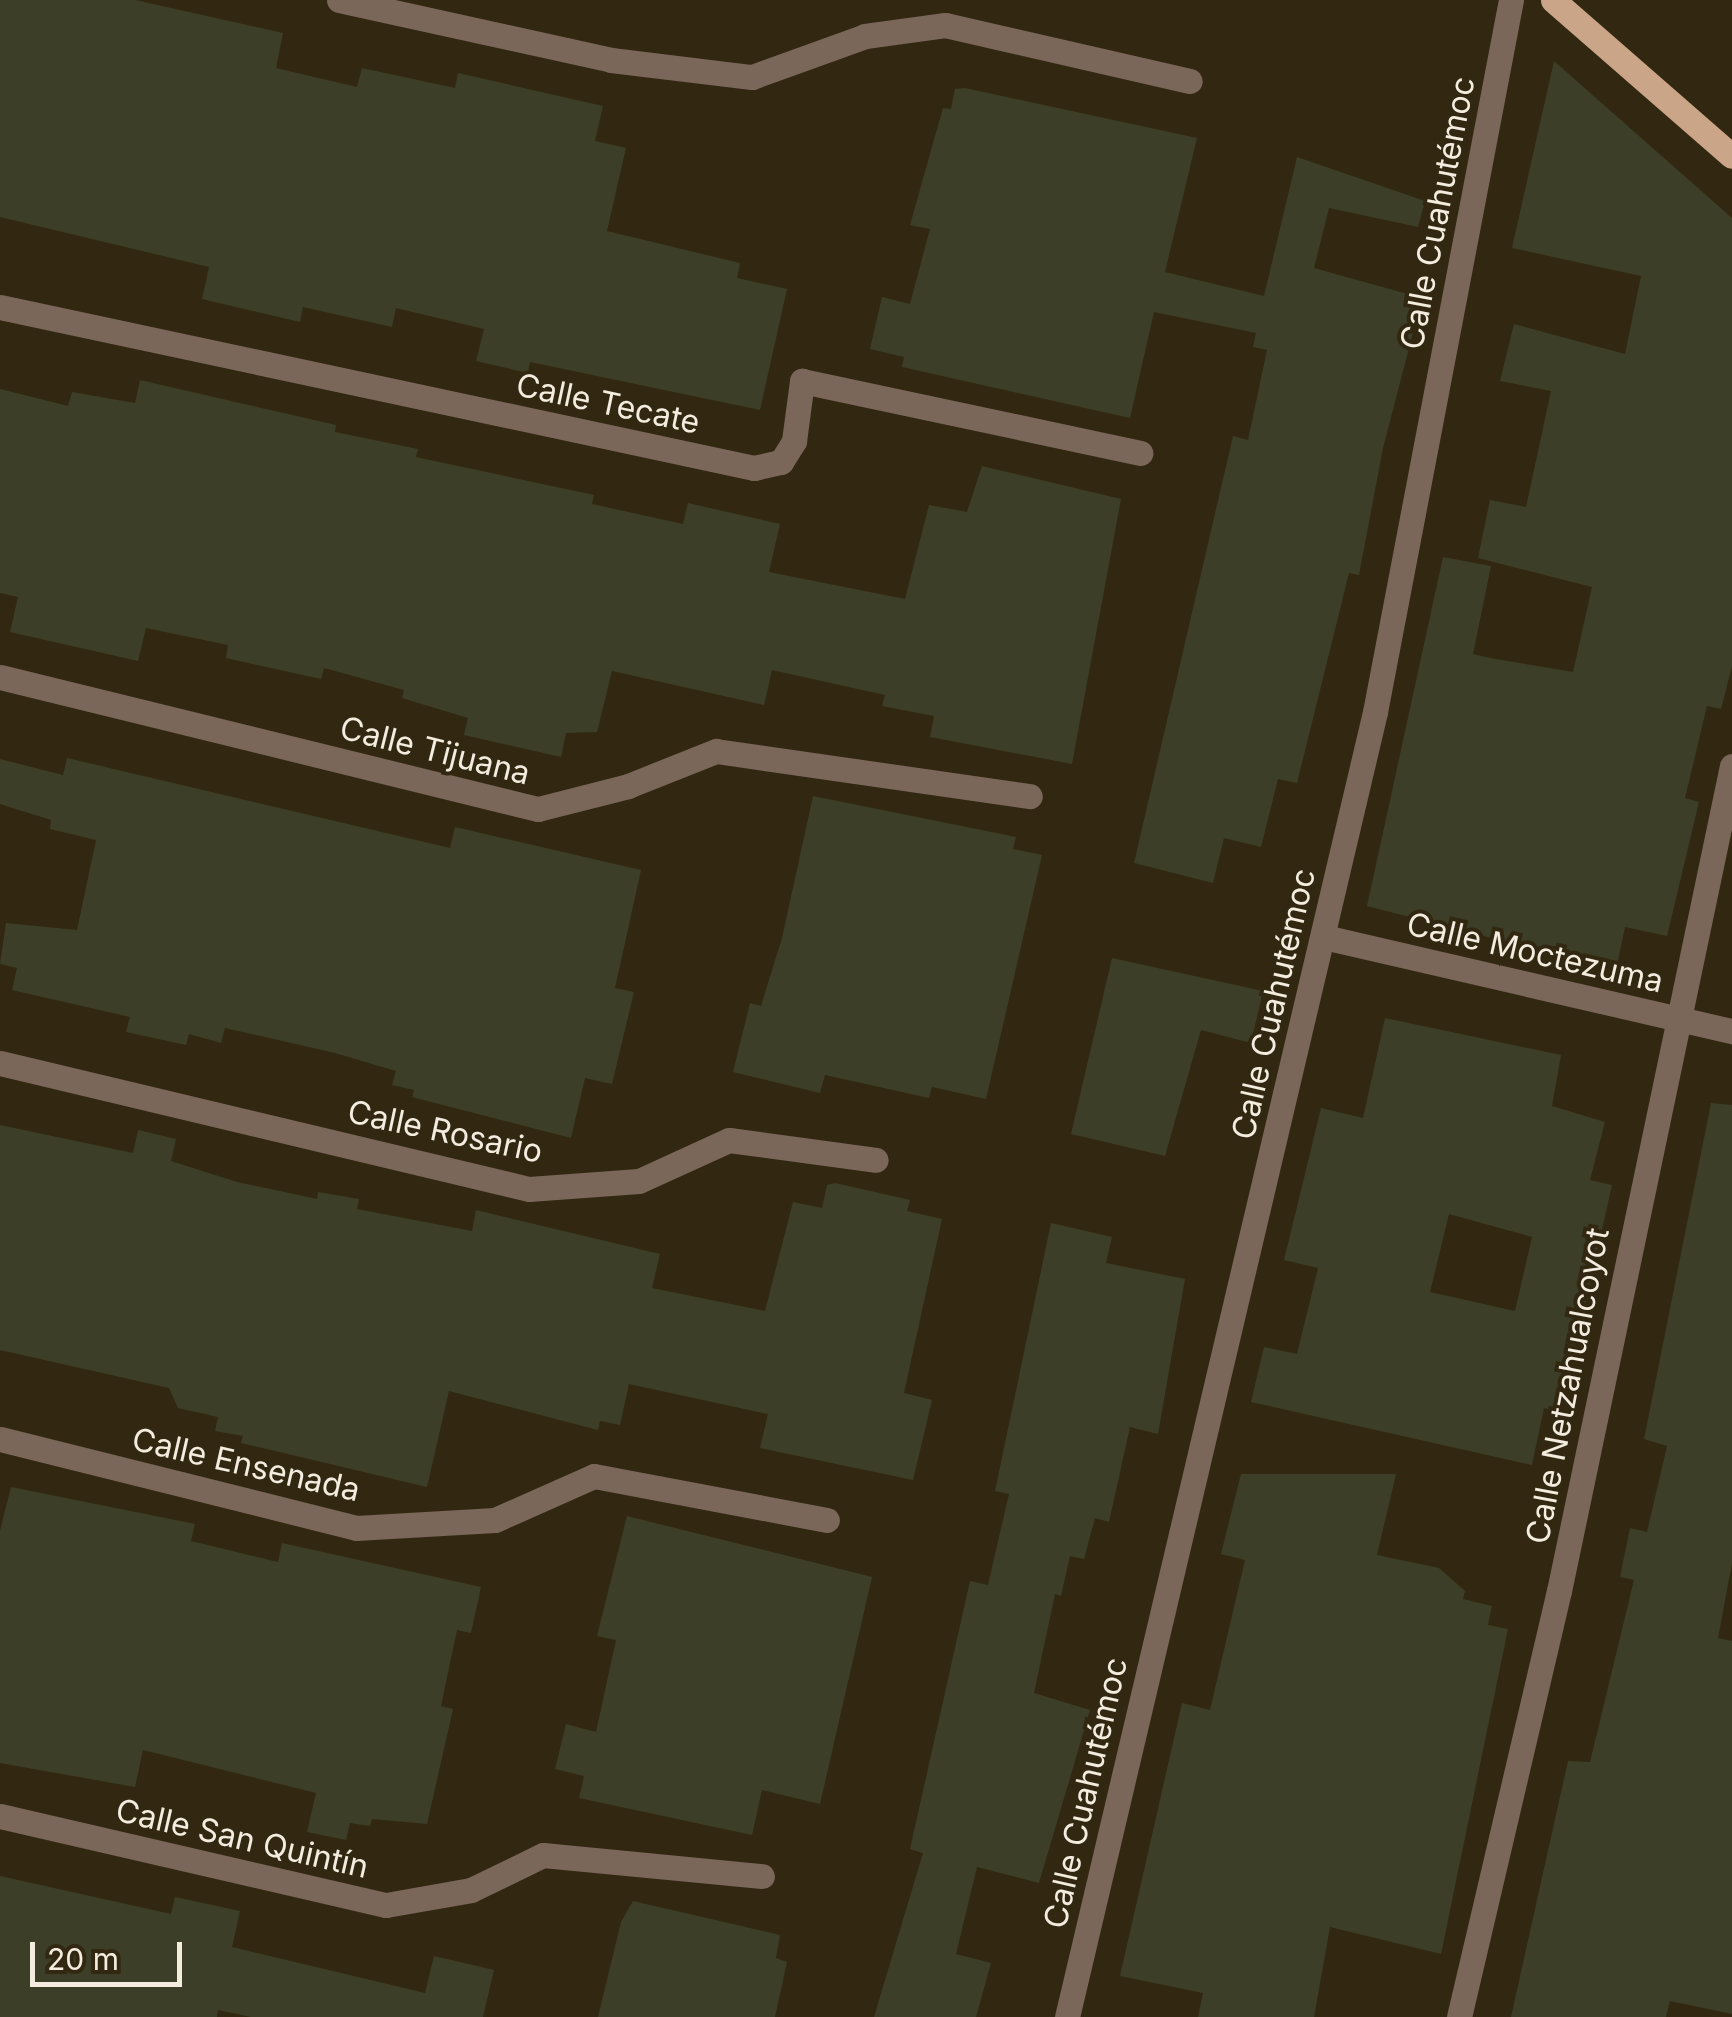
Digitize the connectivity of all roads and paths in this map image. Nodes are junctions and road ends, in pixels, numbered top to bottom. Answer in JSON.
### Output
{"nodes":[{"id":1,"x":339,"y":0,"type":"edge"},
{"id":2,"x":1512,"y":0,"type":"edge"},
{"id":3,"x":1553,"y":0,"type":"edge"},
{"id":4,"x":1190,"y":81,"type":"dead end"},
{"id":5,"x":1732,"y":156,"type":"edge"},
{"id":6,"x":0,"y":307,"type":"edge"},
{"id":7,"x":1140,"y":453,"type":"dead end"},
{"id":8,"x":0,"y":677,"type":"edge"},
{"id":9,"x":1732,"y":766,"type":"edge"},
{"id":10,"x":1030,"y":796,"type":"dead end"},
{"id":11,"x":1324,"y":937,"type":"junction"},
{"id":12,"x":1675,"y":1019,"type":"junction"},
{"id":13,"x":1732,"y":1031,"type":"edge"},
{"id":14,"x":0,"y":1063,"type":"edge"},
{"id":15,"x":876,"y":1160,"type":"dead end"},
{"id":16,"x":0,"y":1439,"type":"edge"},
{"id":17,"x":828,"y":1520,"type":"dead end"},
{"id":18,"x":0,"y":1816,"type":"edge"},
{"id":19,"x":762,"y":1876,"type":"dead end"},
{"id":20,"x":1068,"y":2017,"type":"edge"},
{"id":21,"x":1459,"y":2017,"type":"edge"}],
"edges":[{"from":1,"to":4,"type":"street"},
{"from":2,"to":11,"type":"street","name":"Calle Cuahutémoc"},
{"from":3,"to":5,"type":"main road"},
{"from":6,"to":7,"type":"street","name":"Calle Tecate"},
{"from":8,"to":10,"type":"street","name":"Calle Tijuana"},
{"from":9,"to":12,"type":"street","name":"Calle Netzahualcoyot"},
{"from":11,"to":12,"type":"street","name":"Calle Moctezuma"},
{"from":11,"to":20,"type":"street","name":"Calle Cuahutémoc"},
{"from":12,"to":13,"type":"street","name":"Calle Moctezuma"},
{"from":12,"to":21,"type":"street","name":"Calle Netzahualcoyot"},
{"from":14,"to":15,"type":"street","name":"Calle Rosario"},
{"from":16,"to":17,"type":"street","name":"Calle Ensenada"},
{"from":18,"to":19,"type":"street","name":"Calle San Quintín"}]}
